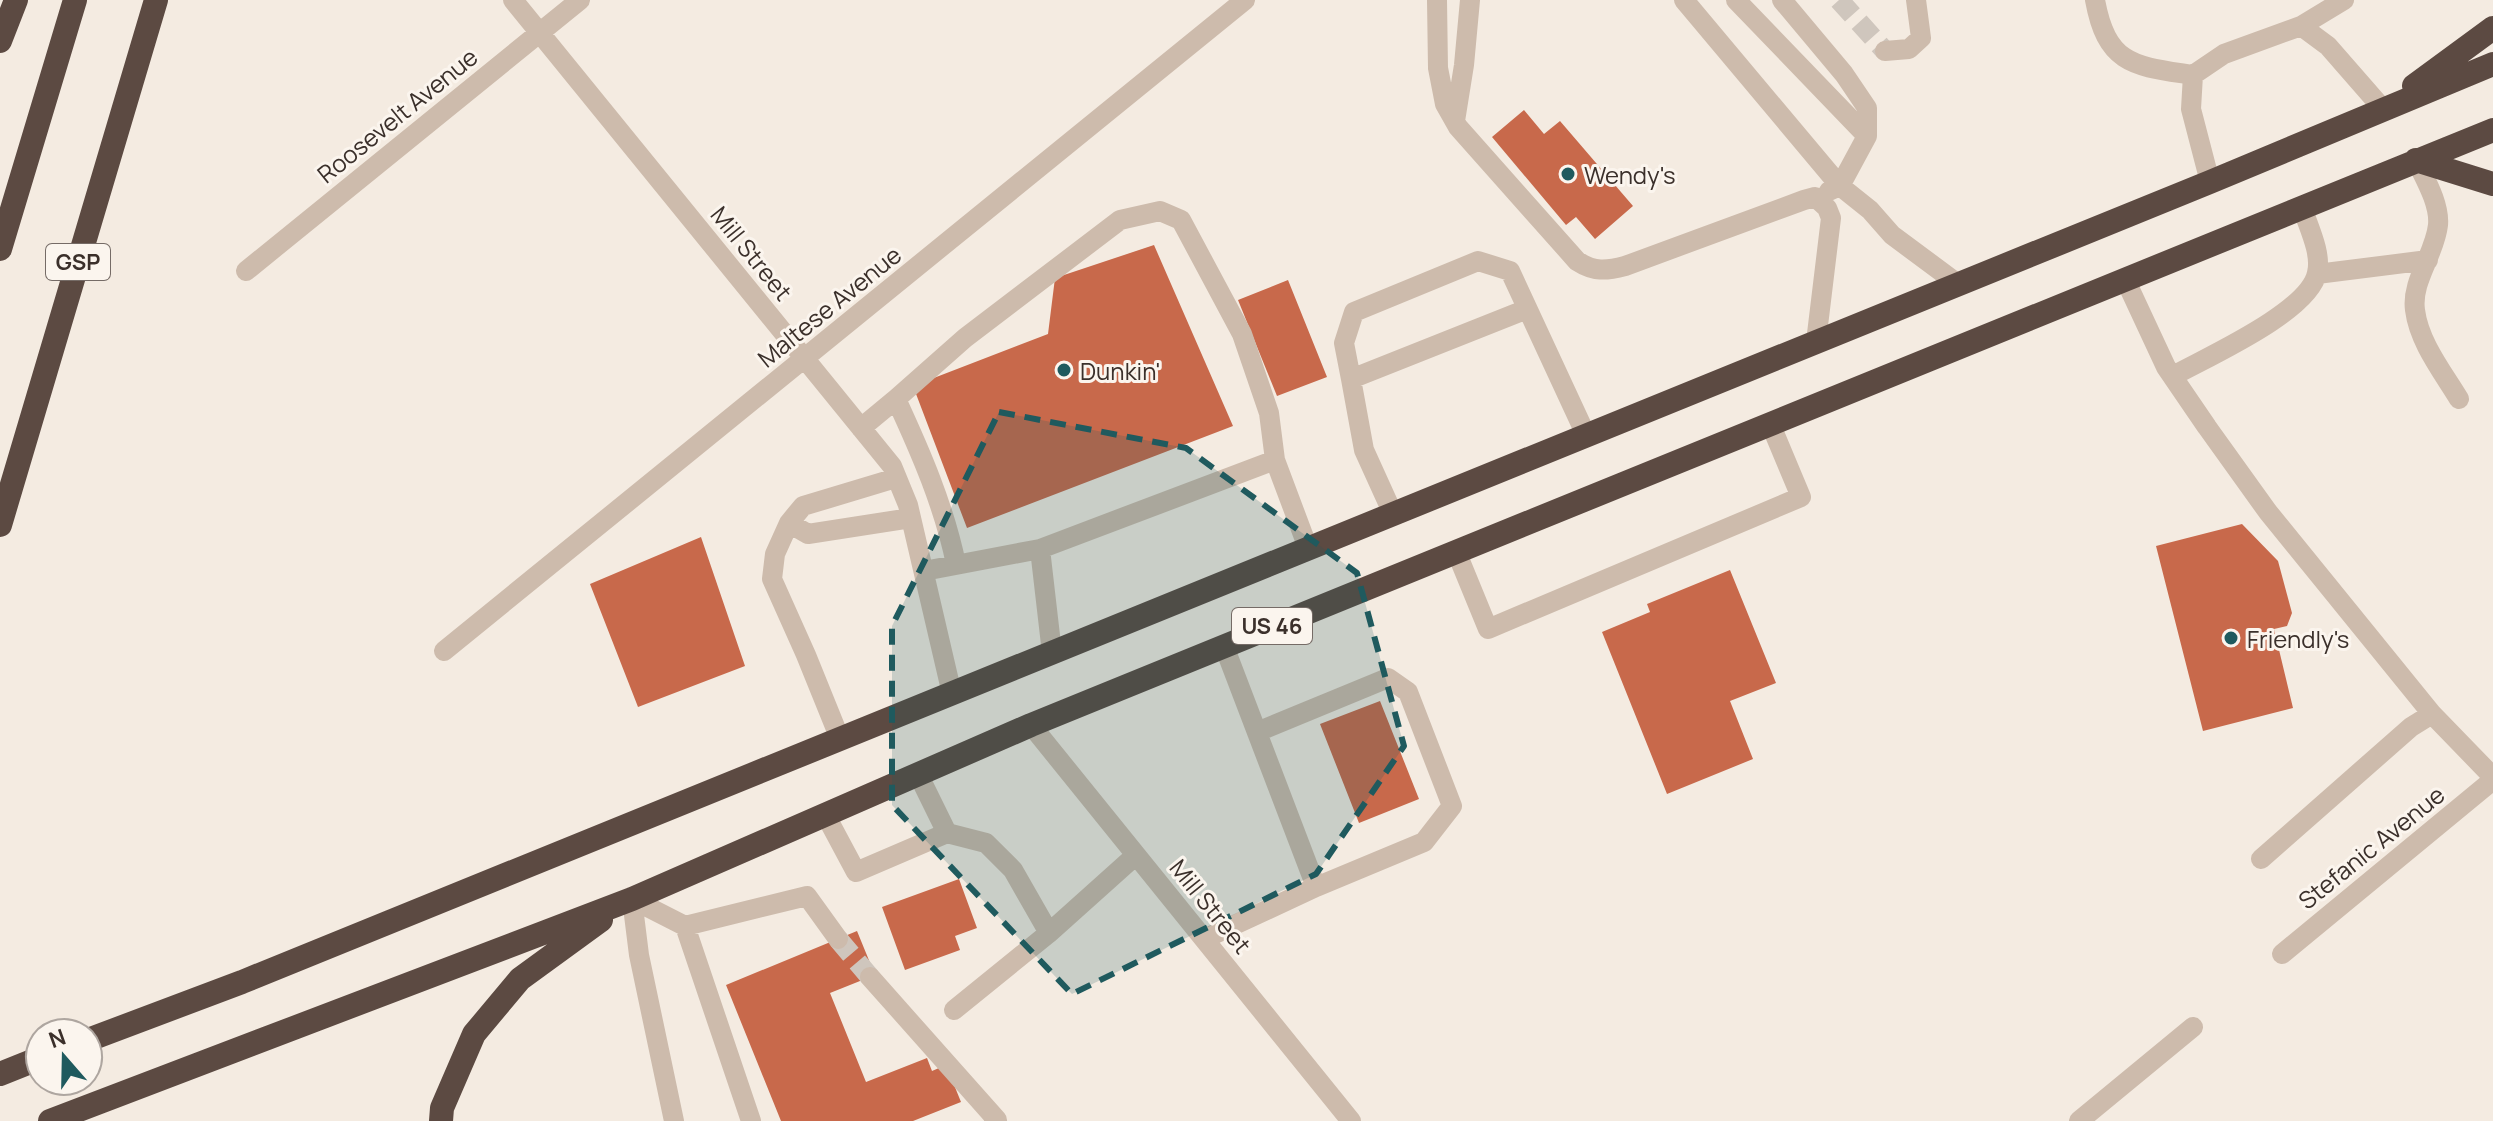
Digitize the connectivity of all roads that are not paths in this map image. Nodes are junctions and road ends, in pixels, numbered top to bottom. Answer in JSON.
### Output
{"nodes":[{"id":1,"x":16,"y":0,"type":"edge"},
{"id":2,"x":75,"y":0,"type":"edge"},
{"id":3,"x":156,"y":0,"type":"edge"},
{"id":4,"x":513,"y":0,"type":"edge"},
{"id":5,"x":580,"y":0,"type":"edge"},
{"id":6,"x":1245,"y":0,"type":"edge"},
{"id":7,"x":1437,"y":0,"type":"edge"},
{"id":8,"x":1470,"y":0,"type":"edge"},
{"id":9,"x":1684,"y":0,"type":"edge"},
{"id":10,"x":1736,"y":0,"type":"edge"},
{"id":11,"x":1916,"y":0,"type":"edge"},
{"id":12,"x":2095,"y":0,"type":"edge"},
{"id":13,"x":2344,"y":0,"type":"edge"},
{"id":14,"x":1781,"y":1,"type":"edge"},
{"id":15,"x":2301,"y":26,"type":"junction"},
{"id":16,"x":2493,"y":28,"type":"edge"},
{"id":17,"x":540,"y":33,"type":"junction"},
{"id":18,"x":0,"y":41,"type":"edge"},
{"id":19,"x":1885,"y":51,"type":"dead end"},
{"id":20,"x":2493,"y":64,"type":"edge"},
{"id":21,"x":2193,"y":75,"type":"junction"},
{"id":22,"x":2383,"y":109,"type":"junction"},
{"id":23,"x":1455,"y":121,"type":"junction"},
{"id":24,"x":2493,"y":130,"type":"edge"},
{"id":25,"x":1867,"y":136,"type":"junction"},
{"id":26,"x":2416,"y":160,"type":"junction"},
{"id":27,"x":2210,"y":182,"type":"junction"},
{"id":28,"x":2493,"y":184,"type":"edge"},
{"id":29,"x":1840,"y":186,"type":"junction"},
{"id":30,"x":1815,"y":197,"type":"junction"},
{"id":31,"x":2302,"y":207,"type":"junction"},
{"id":32,"x":0,"y":249,"type":"edge"},
{"id":33,"x":2428,"y":260,"type":"junction"},
{"id":34,"x":246,"y":271,"type":"dead end"},
{"id":35,"x":2317,"y":274,"type":"junction"},
{"id":36,"x":2125,"y":279,"type":"junction"},
{"id":37,"x":1958,"y":284,"type":"junction"},
{"id":38,"x":1527,"y":309,"type":"junction"},
{"id":39,"x":1816,"y":342,"type":"junction"},
{"id":40,"x":805,"y":360,"type":"junction"},
{"id":41,"x":2173,"y":376,"type":"junction"},
{"id":42,"x":1351,"y":379,"type":"junction"},
{"id":43,"x":896,"y":399,"type":"junction"},
{"id":44,"x":2459,"y":399,"type":"dead end"},
{"id":45,"x":1770,"y":423,"type":"junction"},
{"id":46,"x":861,"y":428,"type":"junction"},
{"id":47,"x":1586,"y":435,"type":"junction"},
{"id":48,"x":1275,"y":460,"type":"junction"},
{"id":49,"x":896,"y":478,"type":"junction"},
{"id":50,"x":1393,"y":514,"type":"junction"},
{"id":51,"x":911,"y":518,"type":"junction"},
{"id":52,"x":789,"y":523,"type":"junction"},
{"id":53,"x":0,"y":525,"type":"edge"},
{"id":54,"x":1308,"y":548,"type":"junction"},
{"id":55,"x":1040,"y":549,"type":"junction"},
{"id":56,"x":1456,"y":551,"type":"junction"},
{"id":57,"x":956,"y":564,"type":"junction"},
{"id":58,"x":924,"y":571,"type":"junction"},
{"id":59,"x":1224,"y":646,"type":"junction"},
{"id":60,"x":444,"y":651,"type":"dead end"},
{"id":61,"x":1052,"y":653,"type":"junction"},
{"id":62,"x":952,"y":694,"type":"junction"},
{"id":63,"x":2432,"y":714,"type":"junction"},
{"id":64,"x":1031,"y":725,"type":"junction"},
{"id":65,"x":1257,"y":732,"type":"junction"},
{"id":66,"x":840,"y":739,"type":"junction"},
{"id":67,"x":918,"y":774,"type":"junction"},
{"id":68,"x":2493,"y":779,"type":"edge"},
{"id":69,"x":825,"y":814,"type":"junction"},
{"id":70,"x":947,"y":833,"type":"junction"},
{"id":71,"x":1136,"y":855,"type":"junction"},
{"id":72,"x":2261,"y":859,"type":"dead end"},
{"id":73,"x":1316,"y":887,"type":"junction"},
{"id":74,"x":632,"y":899,"type":"junction"},
{"id":75,"x":685,"y":926,"type":"junction"},
{"id":76,"x":1049,"y":933,"type":"junction"},
{"id":77,"x":838,"y":939,"type":"tunnel mouth"},
{"id":78,"x":1204,"y":939,"type":"junction"},
{"id":79,"x":2282,"y":954,"type":"dead end"},
{"id":80,"x":870,"y":977,"type":"tunnel mouth"},
{"id":81,"x":954,"y":1010,"type":"dead end"},
{"id":82,"x":2193,"y":1027,"type":"dead end"},
{"id":83,"x":104,"y":1034,"type":"edge"},
{"id":84,"x":24,"y":1064,"type":"edge"},
{"id":85,"x":0,"y":1074,"type":"edge"},
{"id":86,"x":50,"y":1121,"type":"edge"},
{"id":87,"x":441,"y":1121,"type":"edge"},
{"id":88,"x":674,"y":1121,"type":"edge"},
{"id":89,"x":751,"y":1121,"type":"edge"},
{"id":90,"x":994,"y":1121,"type":"edge"},
{"id":91,"x":1351,"y":1121,"type":"edge"},
{"id":92,"x":2079,"y":1121,"type":"edge"}],
"edges":[{"from":1,"to":18,"type":"highway"},
{"from":2,"to":32,"type":"highway"},
{"from":3,"to":53,"type":"highway","number":"GSP"},
{"from":4,"to":17,"type":"street","name":"Mill Street"},
{"from":5,"to":17,"type":"street","name":"Roosevelt Avenue"},
{"from":6,"to":40,"type":"street","name":"Maltese Avenue"},
{"from":7,"to":23,"type":"street"},
{"from":8,"to":23,"type":"street"},
{"from":9,"to":29,"type":"street"},
{"from":10,"to":25,"type":"street"},
{"from":11,"to":19,"type":"street"},
{"from":12,"to":21,"type":"street"},
{"from":13,"to":15,"type":"street"},
{"from":14,"to":25,"type":"street"},
{"from":15,"to":21,"type":"street"},
{"from":15,"to":22,"type":"street"},
{"from":16,"to":22,"type":"highway"},
{"from":17,"to":34,"type":"street","name":"Roosevelt Avenue"},
{"from":17,"to":40,"type":"street","name":"Mill Street"},
{"from":20,"to":22,"type":"highway","number":"US 46"},
{"from":21,"to":27,"type":"street"},
{"from":22,"to":27,"type":"highway","number":"US 46"},
{"from":23,"to":30,"type":"street"},
{"from":24,"to":26,"type":"highway","number":"US 46"},
{"from":25,"to":29,"type":"street"},
{"from":26,"to":28,"type":"highway"},
{"from":26,"to":31,"type":"highway","number":"US 46"},
{"from":26,"to":33,"type":"street"},
{"from":27,"to":37,"type":"highway","number":"US 46"},
{"from":29,"to":30,"type":"street"},
{"from":29,"to":37,"type":"street"},
{"from":30,"to":39,"type":"street"},
{"from":31,"to":35,"type":"street"},
{"from":31,"to":36,"type":"highway","number":"US 46"},
{"from":33,"to":35,"type":"street"},
{"from":33,"to":44,"type":"street"},
{"from":35,"to":41,"type":"street"},
{"from":36,"to":41,"type":"street"},
{"from":36,"to":45,"type":"highway","number":"US 46"},
{"from":37,"to":39,"type":"highway","number":"US 46"},
{"from":38,"to":42,"type":"street"},
{"from":38,"to":42,"type":"street"},
{"from":38,"to":47,"type":"street"},
{"from":39,"to":47,"type":"highway","number":"US 46"},
{"from":40,"to":46,"type":"street","name":"Mill Street"},
{"from":40,"to":60,"type":"street","name":"Maltese Avenue"},
{"from":41,"to":63,"type":"street"},
{"from":42,"to":50,"type":"street"},
{"from":43,"to":46,"type":"street"},
{"from":43,"to":48,"type":"street"},
{"from":43,"to":57,"type":"street"},
{"from":45,"to":56,"type":"highway","number":"US 46"},
{"from":45,"to":56,"type":"street"},
{"from":46,"to":49,"type":"street","name":"Mill Street"},
{"from":47,"to":50,"type":"highway","number":"US 46"},
{"from":48,"to":54,"type":"street"},
{"from":48,"to":55,"type":"street"},
{"from":49,"to":51,"type":"street","name":"Mill Street"},
{"from":49,"to":52,"type":"street"},
{"from":50,"to":54,"type":"highway","number":"US 46"},
{"from":51,"to":52,"type":"street"},
{"from":51,"to":58,"type":"street","name":"Mill Street"},
{"from":52,"to":66,"type":"street"},
{"from":54,"to":61,"type":"highway","number":"US 46"},
{"from":55,"to":57,"type":"street"},
{"from":55,"to":61,"type":"street"},
{"from":56,"to":59,"type":"highway","number":"US 46"},
{"from":57,"to":58,"type":"street"},
{"from":58,"to":62,"type":"street","name":"Mill Street"},
{"from":59,"to":64,"type":"highway","number":"US 46"},
{"from":59,"to":65,"type":"street"},
{"from":61,"to":62,"type":"highway","number":"US 46"},
{"from":62,"to":66,"type":"highway","number":"US 46"},
{"from":63,"to":68,"type":"street"},
{"from":63,"to":72,"type":"street"},
{"from":64,"to":67,"type":"highway","number":"US 46"},
{"from":64,"to":71,"type":"street","name":"Mill Street"},
{"from":65,"to":73,"type":"street"},
{"from":65,"to":73,"type":"street"},
{"from":66,"to":83,"type":"highway","number":"US 46"},
{"from":67,"to":69,"type":"highway","number":"US 46"},
{"from":67,"to":70,"type":"street"},
{"from":68,"to":79,"type":"street","name":"Stefanic Avenue"},
{"from":69,"to":70,"type":"street"},
{"from":69,"to":74,"type":"highway","number":"US 46"},
{"from":70,"to":76,"type":"street"},
{"from":71,"to":76,"type":"street"},
{"from":71,"to":78,"type":"street","name":"Mill Street"},
{"from":73,"to":78,"type":"street"},
{"from":74,"to":75,"type":"street"},
{"from":74,"to":86,"type":"highway","number":"US 46"},
{"from":74,"to":87,"type":"highway"},
{"from":74,"to":88,"type":"street"},
{"from":75,"to":77,"type":"street"},
{"from":75,"to":89,"type":"street"},
{"from":76,"to":81,"type":"street"},
{"from":78,"to":91,"type":"street","name":"Mill Street"},
{"from":80,"to":90,"type":"street"},
{"from":82,"to":92,"type":"street"},
{"from":84,"to":85,"type":"highway"}]}
